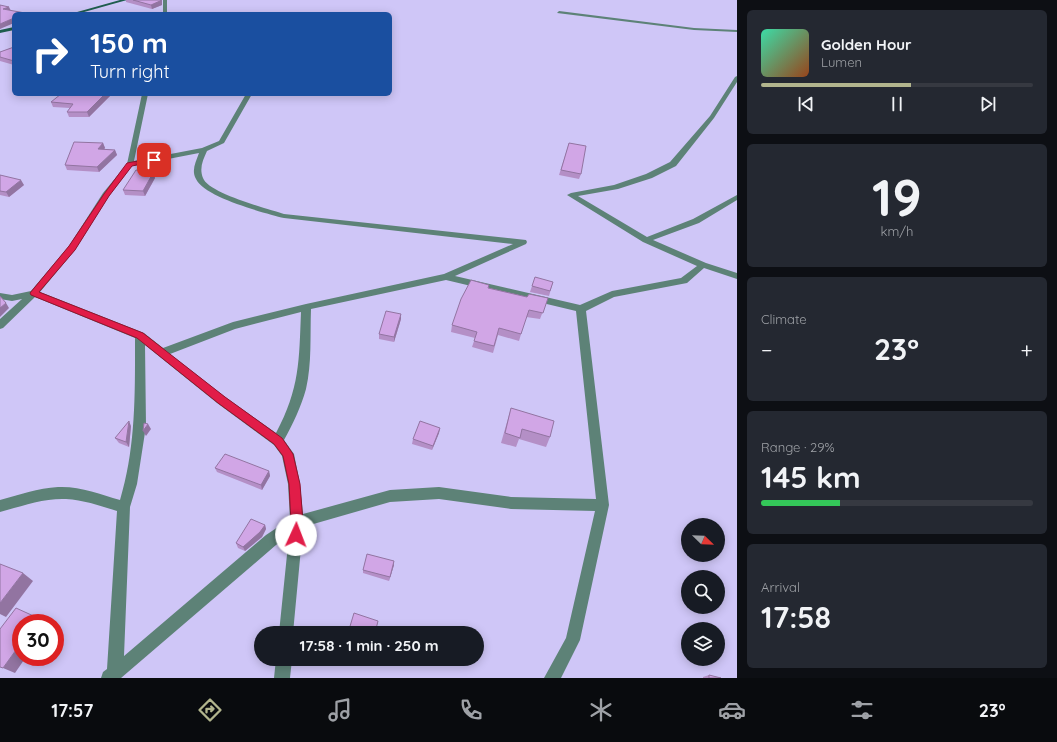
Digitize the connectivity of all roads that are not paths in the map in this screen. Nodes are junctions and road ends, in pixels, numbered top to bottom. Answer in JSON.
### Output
{"nodes":[{"id":1,"x":125,"y":0,"type":"edge"},
{"id":2,"x":165,"y":0,"type":"edge"},
{"id":3,"x":80,"y":12,"type":"edge"},
{"id":4,"x":165,"y":12,"type":"edge"},
{"id":5,"x":559,"y":12,"type":"dead end"},
{"id":6,"x":12,"y":29,"type":"edge"},
{"id":7,"x":737,"y":31,"type":"edge"},
{"id":8,"x":0,"y":32,"type":"edge"},
{"id":9,"x":737,"y":78,"type":"edge"},
{"id":10,"x":145,"y":96,"type":"edge"},
{"id":11,"x":248,"y":96,"type":"edge"},
{"id":12,"x":204,"y":150,"type":"junction"},
{"id":13,"x":130,"y":164,"type":"junction"},
{"id":14,"x":737,"y":197,"type":"edge"},
{"id":15,"x":646,"y":240,"type":"junction"},
{"id":16,"x":703,"y":265,"type":"junction"},
{"id":17,"x":737,"y":276,"type":"edge"},
{"id":18,"x":446,"y":277,"type":"junction"},
{"id":19,"x":34,"y":293,"type":"junction"},
{"id":20,"x":0,"y":296,"type":"edge"},
{"id":21,"x":306,"y":307,"type":"junction"},
{"id":22,"x":581,"y":309,"type":"junction"},
{"id":23,"x":0,"y":325,"type":"edge"},
{"id":24,"x":140,"y":336,"type":"junction"},
{"id":25,"x":162,"y":354,"type":"junction"},
{"id":26,"x":278,"y":441,"type":"junction"},
{"id":27,"x":603,"y":505,"type":"junction"},
{"id":28,"x":0,"y":506,"type":"edge"},
{"id":29,"x":124,"y":507,"type":"junction"},
{"id":30,"x":297,"y":522,"type":"junction"},
{"id":31,"x":287,"y":626,"type":"edge"},
{"id":32,"x":283,"y":666,"type":"edge"},
{"id":33,"x":112,"y":676,"type":"edge"},
{"id":34,"x":282,"y":678,"type":"edge"},
{"id":35,"x":552,"y":678,"type":"edge"}],
"edges":[{"from":1,"to":3,"type":"street"},
{"from":2,"to":4,"type":"street"},
{"from":5,"to":7,"type":"street"},
{"from":6,"to":8,"type":"street"},
{"from":9,"to":15,"type":"street"},
{"from":10,"to":13,"type":"street"},
{"from":11,"to":12,"type":"street"},
{"from":12,"to":13,"type":"street"},
{"from":12,"to":18,"type":"street"},
{"from":13,"to":19,"type":"street"},
{"from":14,"to":15,"type":"street"},
{"from":15,"to":16,"type":"street"},
{"from":16,"to":17,"type":"street"},
{"from":16,"to":22,"type":"street"},
{"from":18,"to":21,"type":"street"},
{"from":18,"to":22,"type":"street"},
{"from":19,"to":20,"type":"street"},
{"from":19,"to":23,"type":"street"},
{"from":19,"to":24,"type":"street"},
{"from":21,"to":25,"type":"street"},
{"from":21,"to":26,"type":"street"},
{"from":22,"to":27,"type":"street"},
{"from":24,"to":25,"type":"street"},
{"from":24,"to":29,"type":"street"},
{"from":25,"to":26,"type":"street"},
{"from":26,"to":30,"type":"street"},
{"from":27,"to":30,"type":"street"},
{"from":27,"to":35,"type":"street"},
{"from":28,"to":29,"type":"street"},
{"from":29,"to":33,"type":"street"},
{"from":30,"to":31,"type":"street"},
{"from":30,"to":33,"type":"street"},
{"from":32,"to":34,"type":"street"}]}
